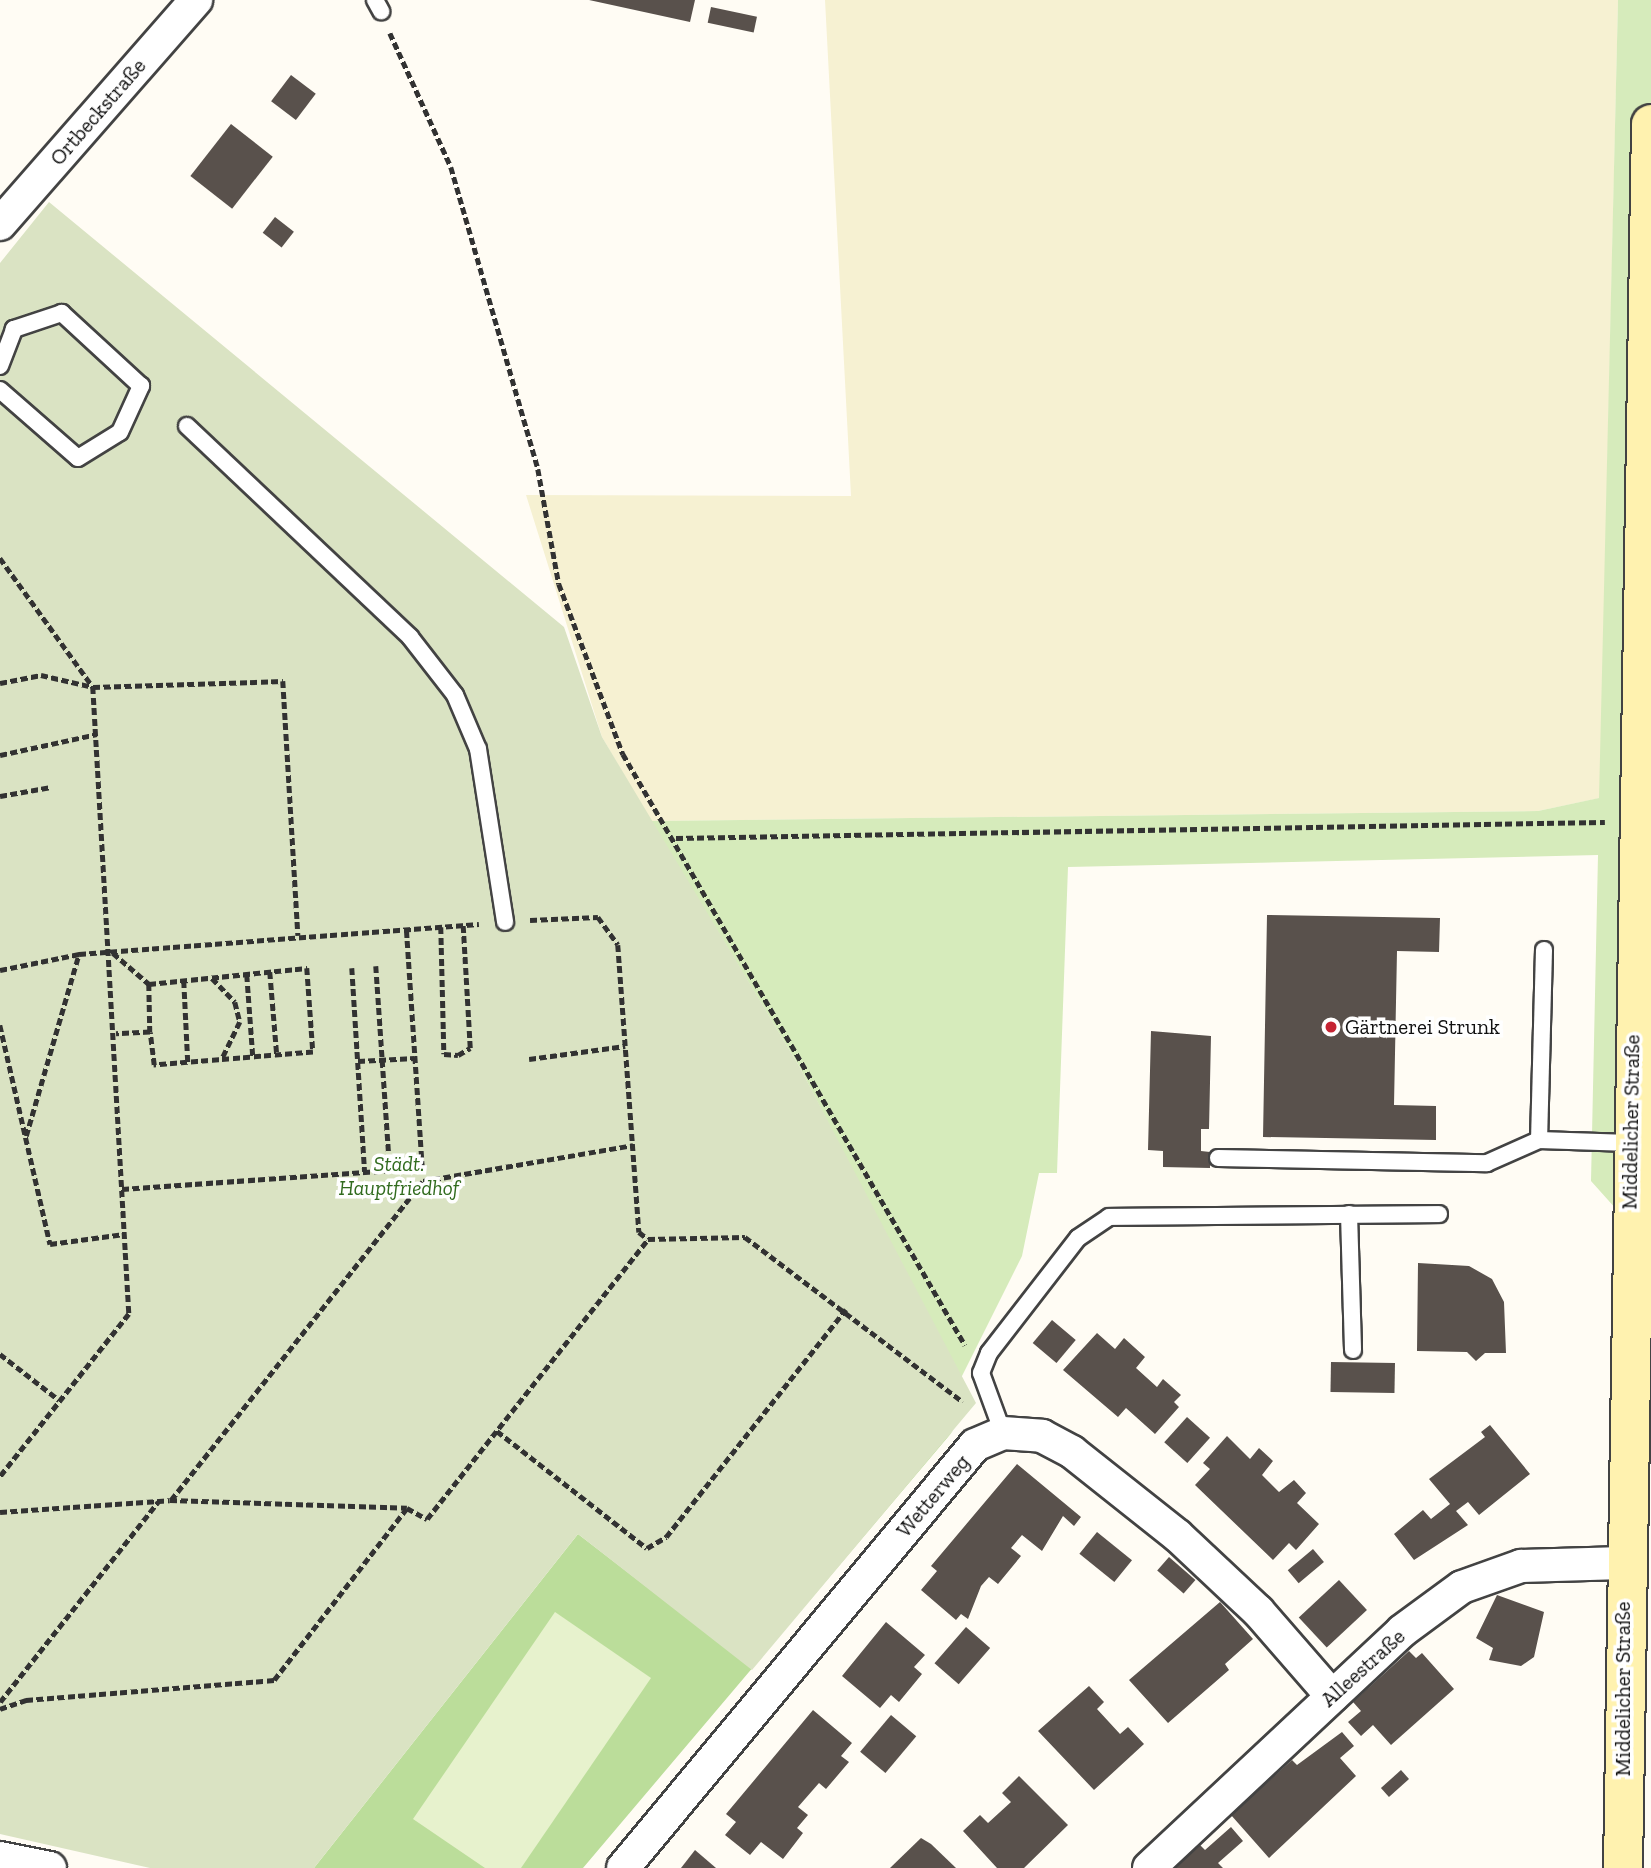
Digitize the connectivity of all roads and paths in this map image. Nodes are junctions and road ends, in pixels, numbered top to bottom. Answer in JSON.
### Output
{"nodes":[{"id":1,"x":196,"y":0,"type":"edge"},
{"id":2,"x":377,"y":6,"type":"edge"},
{"id":3,"x":1651,"y":124,"type":"edge"},
{"id":4,"x":0,"y":224,"type":"edge"},
{"id":5,"x":0,"y":319,"type":"edge"},
{"id":6,"x":14,"y":329,"type":"junction"},
{"id":7,"x":1649,"y":332,"type":"edge"},
{"id":8,"x":0,"y":366,"type":"edge"},
{"id":9,"x":0,"y":390,"type":"edge"},
{"id":10,"x":187,"y":426,"type":"dead end"},
{"id":11,"x":0,"y":558,"type":"edge"},
{"id":12,"x":0,"y":683,"type":"edge"},
{"id":13,"x":93,"y":687,"type":"junction"},
{"id":14,"x":97,"y":734,"type":"junction"},
{"id":15,"x":0,"y":755,"type":"edge"},
{"id":16,"x":51,"y":787,"type":"dead end"},
{"id":17,"x":0,"y":796,"type":"edge"},
{"id":18,"x":1595,"y":822,"type":"dead end"},
{"id":19,"x":675,"y":838,"type":"junction"},
{"id":20,"x":505,"y":922,"type":"junction"},
{"id":21,"x":463,"y":925,"type":"junction"},
{"id":22,"x":441,"y":927,"type":"junction"},
{"id":23,"x":406,"y":929,"type":"junction"},
{"id":24,"x":298,"y":936,"type":"junction"},
{"id":25,"x":1544,"y":950,"type":"dead end"},
{"id":26,"x":113,"y":953,"type":"junction"},
{"id":27,"x":79,"y":954,"type":"junction"},
{"id":28,"x":376,"y":966,"type":"dead end"},
{"id":29,"x":352,"y":968,"type":"dead end"},
{"id":30,"x":0,"y":970,"type":"edge"},
{"id":31,"x":270,"y":972,"type":"junction"},
{"id":32,"x":247,"y":975,"type":"junction"},
{"id":33,"x":212,"y":978,"type":"junction"},
{"id":34,"x":184,"y":981,"type":"junction"},
{"id":35,"x":149,"y":984,"type":"junction"},
{"id":36,"x":0,"y":1025,"type":"edge"},
{"id":37,"x":150,"y":1032,"type":"junction"},
{"id":38,"x":116,"y":1034,"type":"junction"},
{"id":39,"x":625,"y":1046,"type":"junction"},
{"id":40,"x":277,"y":1056,"type":"junction"},
{"id":41,"x":253,"y":1057,"type":"junction"},
{"id":42,"x":415,"y":1058,"type":"junction"},
{"id":43,"x":529,"y":1059,"type":"dead end"},
{"id":44,"x":222,"y":1060,"type":"junction"},
{"id":45,"x":383,"y":1060,"type":"junction"},
{"id":46,"x":358,"y":1061,"type":"junction"},
{"id":47,"x":188,"y":1062,"type":"junction"},
{"id":48,"x":26,"y":1137,"type":"junction"},
{"id":49,"x":1539,"y":1140,"type":"junction"},
{"id":50,"x":1630,"y":1143,"type":"junction"},
{"id":51,"x":633,"y":1145,"type":"junction"},
{"id":52,"x":1218,"y":1158,"type":"dead end"},
{"id":53,"x":422,"y":1168,"type":"junction"},
{"id":54,"x":390,"y":1170,"type":"junction"},
{"id":55,"x":365,"y":1172,"type":"junction"},
{"id":56,"x":423,"y":1181,"type":"junction"},
{"id":57,"x":122,"y":1189,"type":"junction"},
{"id":58,"x":1349,"y":1214,"type":"junction"},
{"id":59,"x":1439,"y":1214,"type":"dead end"},
{"id":60,"x":124,"y":1234,"type":"junction"},
{"id":61,"x":649,"y":1239,"type":"junction"},
{"id":62,"x":1640,"y":1279,"type":"edge"},
{"id":63,"x":846,"y":1309,"type":"junction"},
{"id":64,"x":1353,"y":1350,"type":"dead end"},
{"id":65,"x":0,"y":1354,"type":"edge"},
{"id":66,"x":981,"y":1373,"type":"junction"},
{"id":67,"x":59,"y":1400,"type":"junction"},
{"id":68,"x":497,"y":1431,"type":"junction"},
{"id":69,"x":1003,"y":1433,"type":"junction"},
{"id":70,"x":0,"y":1477,"type":"edge"},
{"id":71,"x":170,"y":1500,"type":"junction"},
{"id":72,"x":158,"y":1501,"type":"junction"},
{"id":73,"x":407,"y":1508,"type":"junction"},
{"id":74,"x":0,"y":1512,"type":"edge"},
{"id":75,"x":1623,"y":1563,"type":"junction"},
{"id":76,"x":1332,"y":1696,"type":"junction"},
{"id":77,"x":0,"y":1702,"type":"edge"},
{"id":78,"x":0,"y":1709,"type":"edge"},
{"id":79,"x":0,"y":1858,"type":"edge"},
{"id":80,"x":50,"y":1868,"type":"edge"},
{"id":81,"x":623,"y":1868,"type":"edge"},
{"id":82,"x":1149,"y":1868,"type":"edge"},
{"id":83,"x":1623,"y":1868,"type":"edge"}],
"edges":[{"from":1,"to":4,"type":"street","name":"Ortbeckstraße"},
{"from":2,"to":19,"type":"path"},
{"from":3,"to":7,"type":"street","name":"Middelicher Straße"},
{"from":5,"to":6,"type":"lane"},
{"from":6,"to":8,"type":"lane"},
{"from":6,"to":9,"type":"lane"},
{"from":7,"to":50,"type":"street","name":"Middelicher Straße"},
{"from":10,"to":20,"type":"lane"},
{"from":11,"to":13,"type":"path"},
{"from":12,"to":13,"type":"path"},
{"from":13,"to":14,"type":"path"},
{"from":13,"to":24,"type":"path"},
{"from":14,"to":15,"type":"path"},
{"from":14,"to":26,"type":"path"},
{"from":16,"to":17,"type":"path"},
{"from":18,"to":19,"type":"path"},
{"from":19,"to":66,"type":"path"},
{"from":20,"to":21,"type":"path"},
{"from":20,"to":39,"type":"path"},
{"from":21,"to":22,"type":"path"},
{"from":21,"to":22,"type":"path"},
{"from":22,"to":23,"type":"path"},
{"from":23,"to":24,"type":"path"},
{"from":23,"to":42,"type":"path"},
{"from":24,"to":26,"type":"path"},
{"from":25,"to":49,"type":"lane"},
{"from":26,"to":27,"type":"path"},
{"from":26,"to":35,"type":"path"},
{"from":26,"to":38,"type":"path"},
{"from":27,"to":30,"type":"path"},
{"from":27,"to":48,"type":"path"},
{"from":28,"to":45,"type":"path"},
{"from":29,"to":46,"type":"path"},
{"from":31,"to":32,"type":"path"},
{"from":31,"to":40,"type":"path"},
{"from":31,"to":40,"type":"path"},
{"from":32,"to":33,"type":"path"},
{"from":32,"to":41,"type":"path"},
{"from":33,"to":34,"type":"path"},
{"from":33,"to":44,"type":"path"},
{"from":34,"to":35,"type":"path"},
{"from":34,"to":47,"type":"path"},
{"from":35,"to":37,"type":"path"},
{"from":36,"to":48,"type":"path"},
{"from":37,"to":38,"type":"path"},
{"from":37,"to":47,"type":"path"},
{"from":38,"to":57,"type":"path"},
{"from":39,"to":43,"type":"path"},
{"from":39,"to":51,"type":"path"},
{"from":40,"to":41,"type":"path"},
{"from":41,"to":44,"type":"path"},
{"from":42,"to":45,"type":"path"},
{"from":42,"to":53,"type":"path"},
{"from":44,"to":47,"type":"path"},
{"from":45,"to":46,"type":"path"},
{"from":45,"to":54,"type":"path"},
{"from":46,"to":55,"type":"path"},
{"from":48,"to":60,"type":"path"},
{"from":49,"to":50,"type":"lane"},
{"from":49,"to":52,"type":"lane"},
{"from":50,"to":62,"type":"street","name":"Middelicher Straße"},
{"from":51,"to":56,"type":"path"},
{"from":51,"to":61,"type":"path"},
{"from":53,"to":54,"type":"path"},
{"from":53,"to":56,"type":"path"},
{"from":54,"to":55,"type":"path"},
{"from":55,"to":57,"type":"path"},
{"from":56,"to":71,"type":"path"},
{"from":57,"to":60,"type":"path"},
{"from":58,"to":59,"type":"lane"},
{"from":58,"to":64,"type":"lane"},
{"from":58,"to":66,"type":"lane"},
{"from":60,"to":67,"type":"path"},
{"from":61,"to":63,"type":"path"},
{"from":61,"to":68,"type":"path"},
{"from":62,"to":75,"type":"street","name":"Middelicher Straße"},
{"from":63,"to":68,"type":"path"},
{"from":63,"to":69,"type":"path"},
{"from":65,"to":67,"type":"path"},
{"from":66,"to":69,"type":"lane"},
{"from":67,"to":70,"type":"path"},
{"from":68,"to":73,"type":"path"},
{"from":69,"to":76,"type":"street"},
{"from":69,"to":81,"type":"street","name":"Wetterweg"},
{"from":71,"to":72,"type":"path"},
{"from":71,"to":73,"type":"path"},
{"from":72,"to":74,"type":"path"},
{"from":72,"to":77,"type":"path"},
{"from":73,"to":78,"type":"path"},
{"from":75,"to":76,"type":"street","name":"Alleestraße"},
{"from":75,"to":83,"type":"street","name":"Middelicher Straße"},
{"from":76,"to":82,"type":"street","name":"Alleestraße"},
{"from":79,"to":80,"type":"street"}]}
